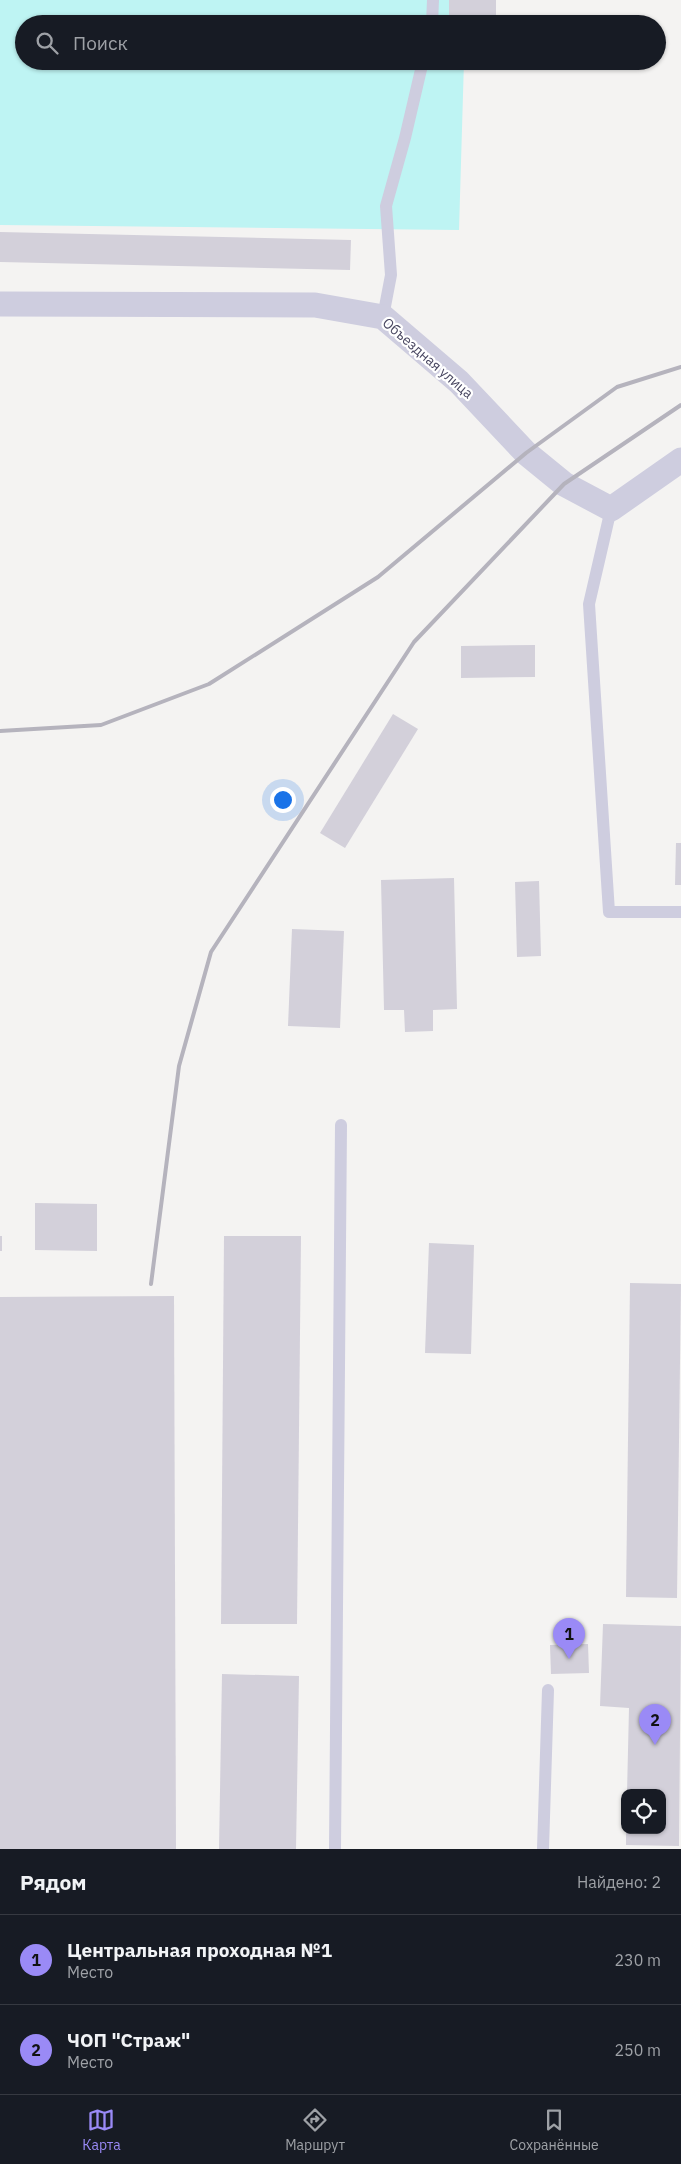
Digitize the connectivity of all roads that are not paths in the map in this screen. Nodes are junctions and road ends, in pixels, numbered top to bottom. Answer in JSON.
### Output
{"nodes":[{"id":1,"x":433,"y":0,"type":"edge"},
{"id":2,"x":432,"y":15,"type":"edge"},
{"id":3,"x":421,"y":70,"type":"edge"},
{"id":4,"x":0,"y":304,"type":"edge"},
{"id":5,"x":383,"y":316,"type":"junction"},
{"id":6,"x":681,"y":460,"type":"edge"},
{"id":7,"x":611,"y":509,"type":"junction"},
{"id":8,"x":681,"y":912,"type":"edge"},
{"id":9,"x":341,"y":1125,"type":"dead end"},
{"id":10,"x":548,"y":1690,"type":"dead end"},
{"id":11,"x":335,"y":1849,"type":"edge"},
{"id":12,"x":543,"y":1849,"type":"edge"}],
"edges":[{"from":1,"to":2,"type":"lane"},
{"from":3,"to":5,"type":"lane"},
{"from":4,"to":5,"type":"street","name":"Объездная улица"},
{"from":5,"to":7,"type":"street","name":"Объездная улица"},
{"from":6,"to":7,"type":"street"},
{"from":7,"to":8,"type":"lane"},
{"from":9,"to":11,"type":"lane"},
{"from":10,"to":12,"type":"lane"}]}
